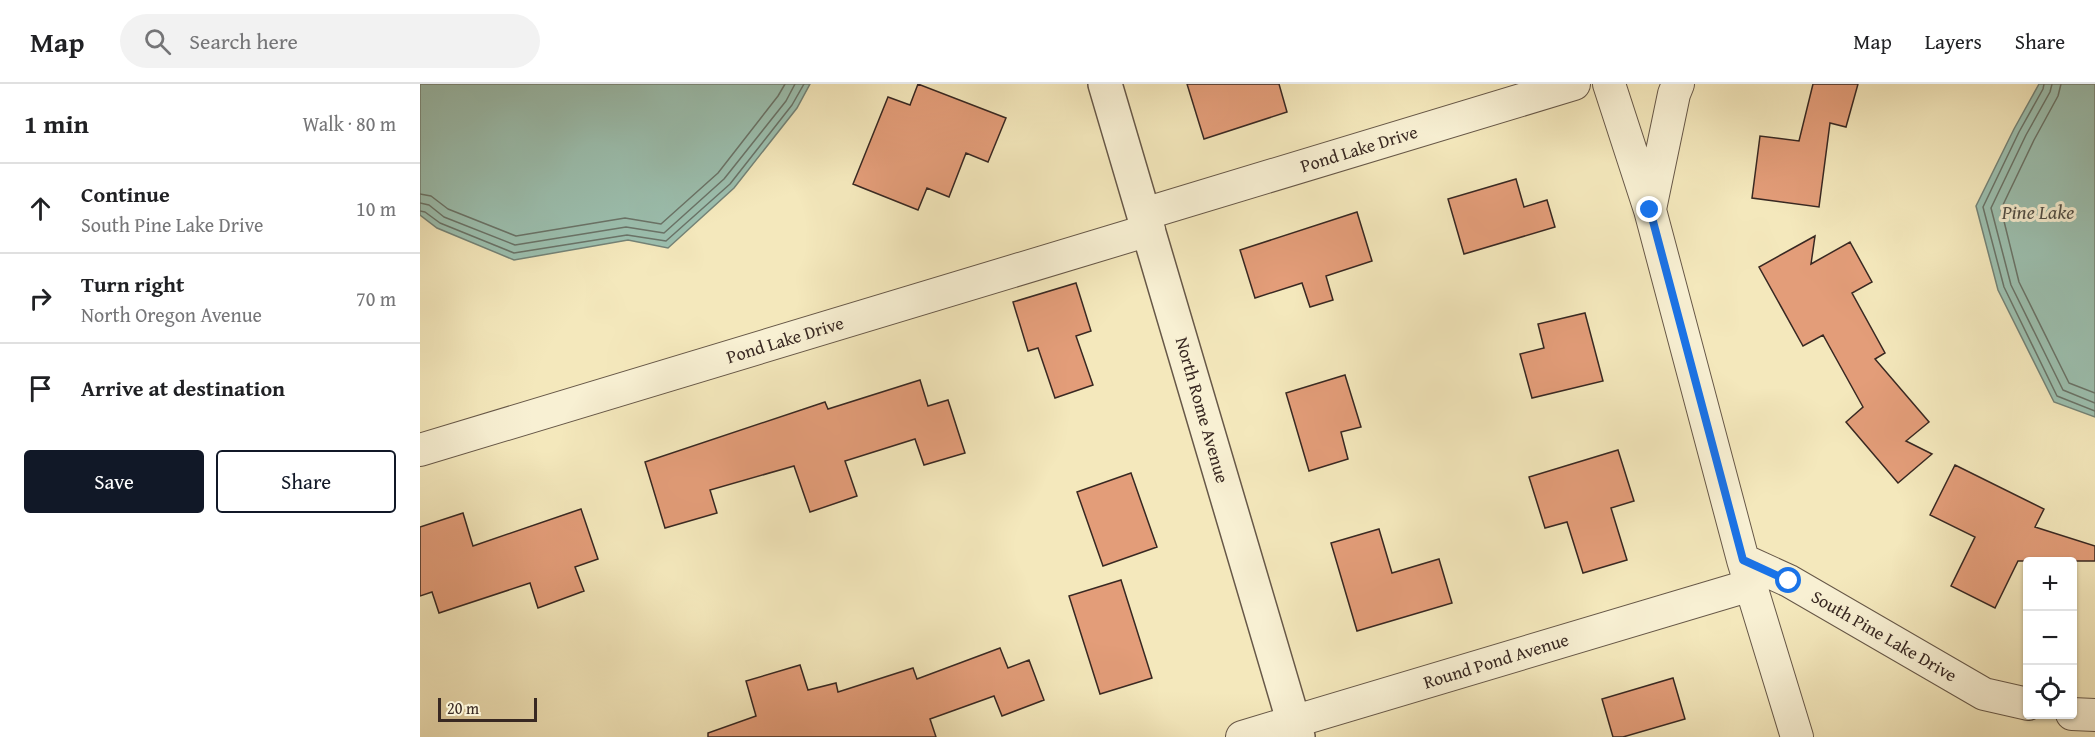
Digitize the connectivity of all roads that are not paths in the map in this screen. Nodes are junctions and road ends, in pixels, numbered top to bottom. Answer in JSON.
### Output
{"nodes":[{"id":1,"x":1105,"y":84,"type":"edge"},
{"id":2,"x":1574,"y":84,"type":"edge"},
{"id":3,"x":1609,"y":84,"type":"edge"},
{"id":4,"x":1678,"y":84,"type":"edge"},
{"id":5,"x":1650,"y":210,"type":"junction"},
{"id":6,"x":1147,"y":222,"type":"junction"},
{"id":7,"x":420,"y":450,"type":"edge"},
{"id":8,"x":1747,"y":572,"type":"junction"},
{"id":9,"x":2023,"y":703,"type":"edge"},
{"id":10,"x":2077,"y":714,"type":"edge"},
{"id":11,"x":2095,"y":715,"type":"edge"},
{"id":12,"x":1296,"y":729,"type":"edge"},
{"id":13,"x":1242,"y":737,"type":"edge"},
{"id":14,"x":1797,"y":737,"type":"edge"}],
"edges":[{"from":1,"to":6,"type":"street","name":"North Rome Avenue"},
{"from":2,"to":6,"type":"street","name":"Pond Lake Drive"},
{"from":3,"to":5,"type":"street"},
{"from":4,"to":5,"type":"street"},
{"from":5,"to":8,"type":"street"},
{"from":6,"to":7,"type":"street","name":"Pond Lake Drive"},
{"from":6,"to":12,"type":"street","name":"North Rome Avenue"},
{"from":8,"to":9,"type":"street","name":"South Pine Lake Drive"},
{"from":8,"to":12,"type":"street","name":"Round Pond Avenue"},
{"from":8,"to":14,"type":"street"},
{"from":10,"to":11,"type":"street"},
{"from":12,"to":13,"type":"street","name":"Round Pond Avenue"}]}
